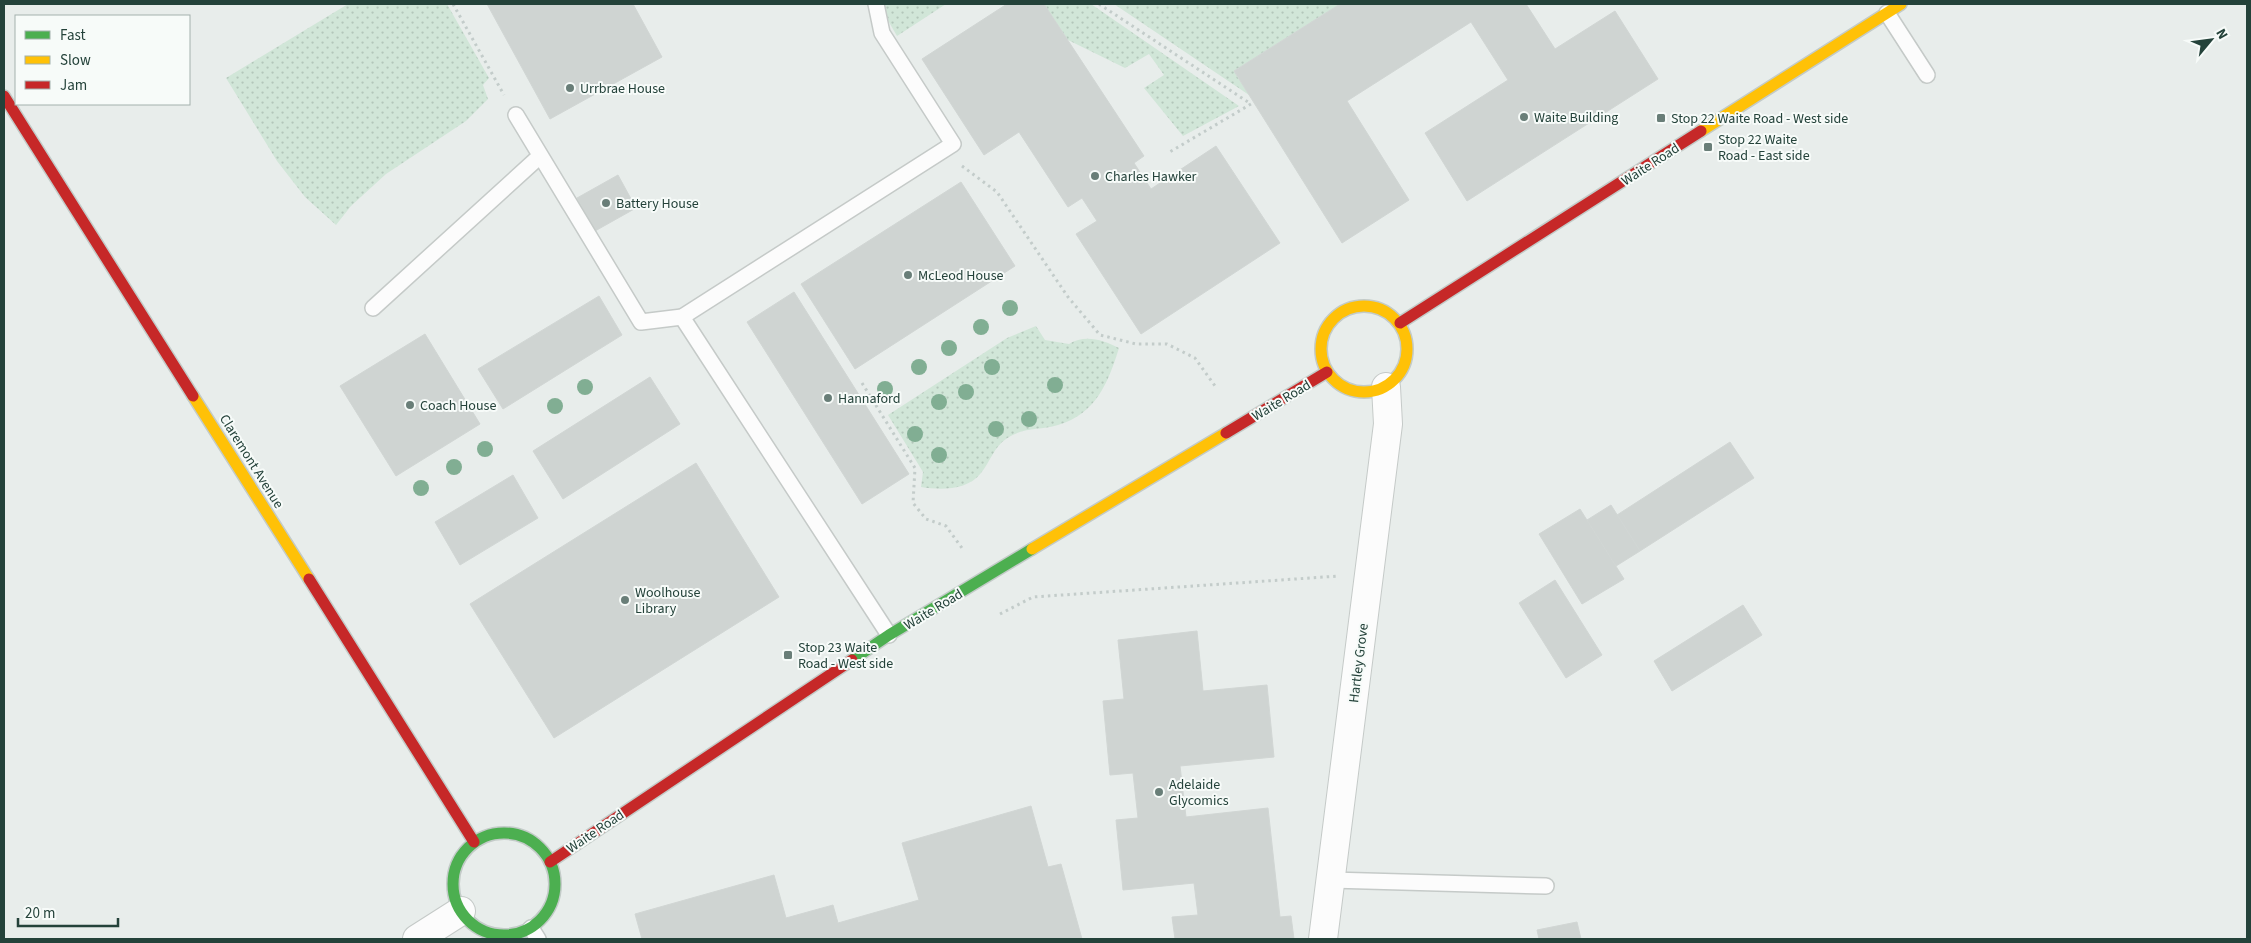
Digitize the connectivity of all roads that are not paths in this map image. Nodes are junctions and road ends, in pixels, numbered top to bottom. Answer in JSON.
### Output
{"nodes":[{"id":1,"x":876,"y":4,"type":"edge"},
{"id":2,"x":1901,"y":4,"type":"edge"},
{"id":3,"x":1887,"y":13,"type":"junction"},
{"id":4,"x":1927,"y":76,"type":"dead end"},
{"id":5,"x":4,"y":96,"type":"edge"},
{"id":6,"x":516,"y":115,"type":"road end"},
{"id":7,"x":540,"y":156,"type":"junction"},
{"id":8,"x":373,"y":308,"type":"dead end"},
{"id":9,"x":682,"y":317,"type":"junction"},
{"id":10,"x":1400,"y":324,"type":"junction"},
{"id":11,"x":1327,"y":372,"type":"junction"},
{"id":12,"x":1386,"y":387,"type":"junction"},
{"id":13,"x":889,"y":636,"type":"junction"},
{"id":14,"x":474,"y":842,"type":"junction"},
{"id":15,"x":550,"y":862,"type":"junction"},
{"id":16,"x":1331,"y":880,"type":"junction"},
{"id":17,"x":1546,"y":886,"type":"dead end"},
{"id":18,"x":461,"y":911,"type":"junction"},
{"id":19,"x":535,"y":934,"type":"edge"},
{"id":20,"x":417,"y":939,"type":"edge"},
{"id":21,"x":1323,"y":939,"type":"edge"}],
"edges":[{"from":1,"to":9,"type":"lane"},
{"from":2,"to":3,"type":"street","name":"Waite Road"},
{"from":3,"to":4,"type":"lane"},
{"from":3,"to":10,"type":"street","name":"Waite Road"},
{"from":5,"to":14,"type":"street","name":"Claremont Avenue"},
{"from":6,"to":7,"type":"lane"},
{"from":7,"to":8,"type":"lane"},
{"from":7,"to":9,"type":"lane"},
{"from":9,"to":13,"type":"lane"},
{"from":10,"to":11,"type":"street"},
{"from":10,"to":12,"type":"street"},
{"from":11,"to":12,"type":"street"},
{"from":11,"to":13,"type":"street","name":"Waite Road"},
{"from":12,"to":16,"type":"street","name":"Hartley Grove"},
{"from":13,"to":15,"type":"street","name":"Waite Road"},
{"from":14,"to":15,"type":"street"},
{"from":14,"to":18,"type":"street"},
{"from":15,"to":19,"type":"street"},
{"from":16,"to":17,"type":"lane"},
{"from":16,"to":21,"type":"street","name":"Hartley Grove"},
{"from":18,"to":19,"type":"street"},
{"from":18,"to":20,"type":"street"}]}
